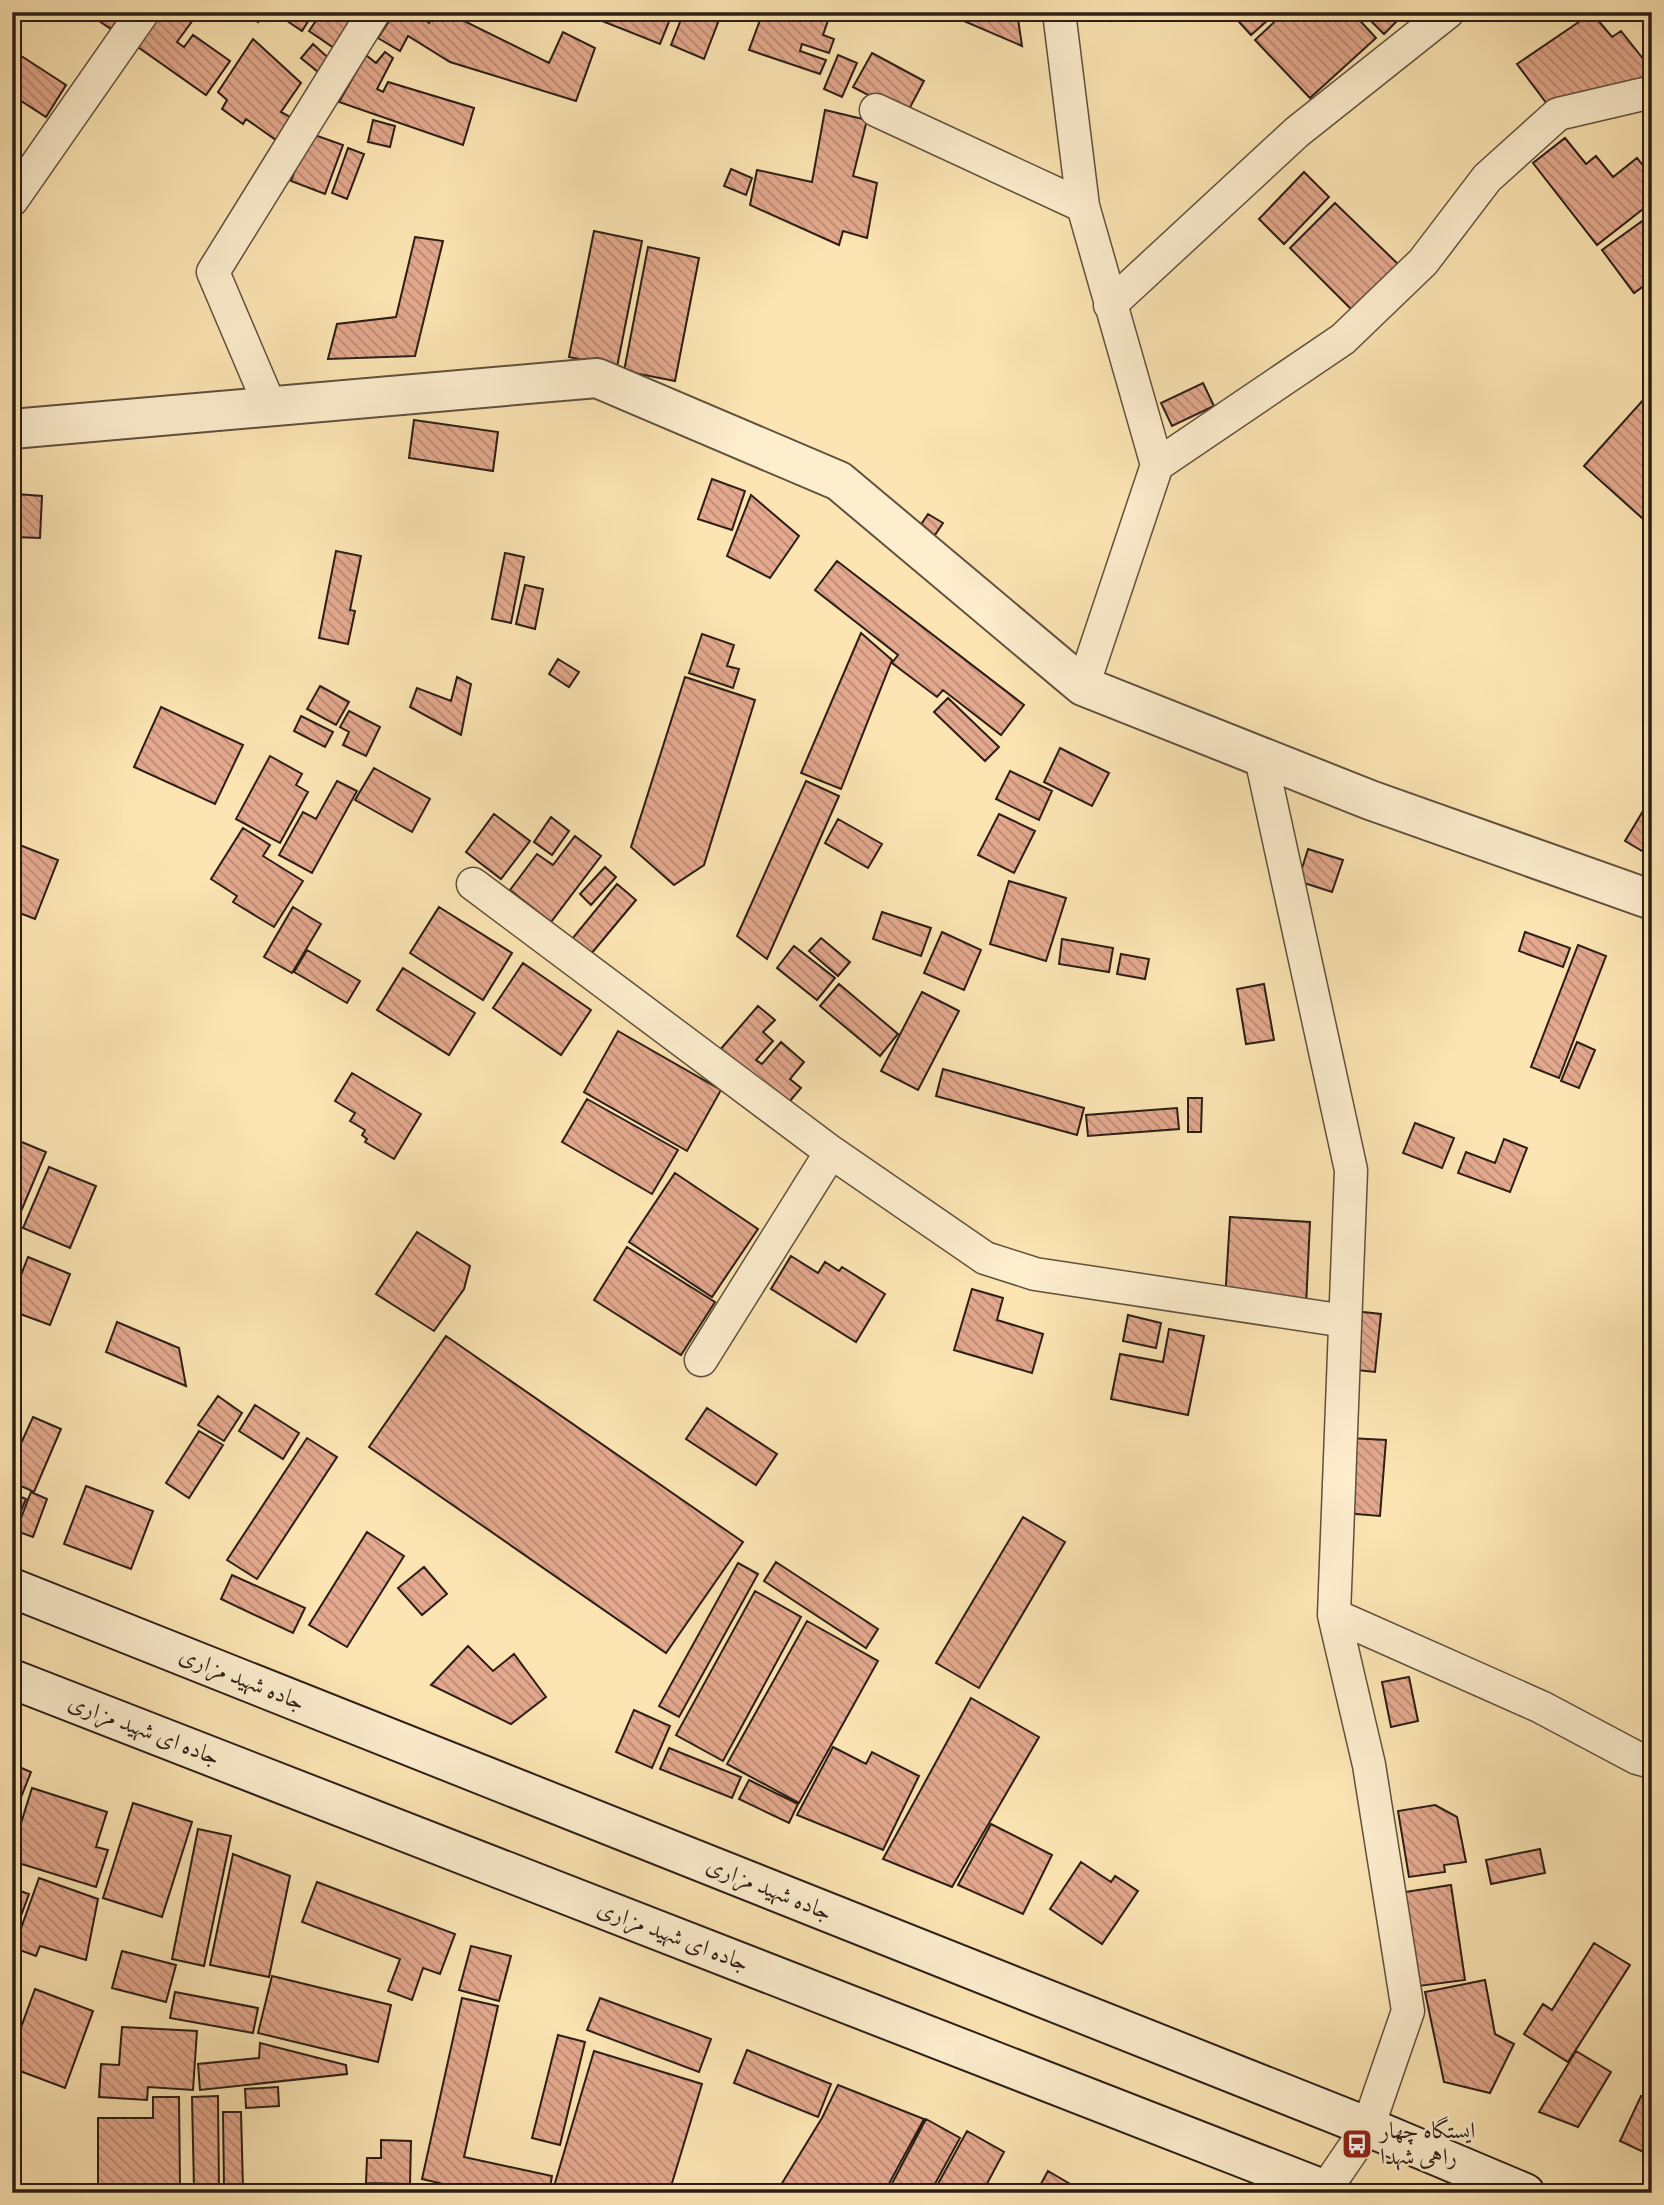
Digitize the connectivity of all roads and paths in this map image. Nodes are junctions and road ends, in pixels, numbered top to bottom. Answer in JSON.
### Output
{"nodes":[{"id":1,"x":143,"y":12,"type":"edge"},
{"id":2,"x":374,"y":12,"type":"edge"},
{"id":3,"x":1059,"y":12,"type":"edge"},
{"id":4,"x":1448,"y":12,"type":"edge"},
{"id":5,"x":1648,"y":99,"type":"edge"},
{"id":6,"x":876,"y":110,"type":"dead end"},
{"id":7,"x":12,"y":200,"type":"edge"},
{"id":8,"x":1083,"y":206,"type":"junction"},
{"id":9,"x":1110,"y":305,"type":"junction"},
{"id":10,"x":270,"y":407,"type":"junction"},
{"id":11,"x":12,"y":429,"type":"edge"},
{"id":12,"x":1157,"y":465,"type":"junction"},
{"id":13,"x":1083,"y":686,"type":"junction"},
{"id":14,"x":1261,"y":758,"type":"junction"},
{"id":15,"x":473,"y":884,"type":"dead end"},
{"id":16,"x":1652,"y":900,"type":"edge"},
{"id":17,"x":831,"y":1152,"type":"junction"},
{"id":18,"x":1345,"y":1321,"type":"junction"},
{"id":19,"x":701,"y":1360,"type":"dead end"},
{"id":20,"x":12,"y":1588,"type":"edge"},
{"id":21,"x":1334,"y":1615,"type":"junction"},
{"id":22,"x":12,"y":1679,"type":"edge"},
{"id":23,"x":1652,"y":1762,"type":"edge"},
{"id":24,"x":1368,"y":2127,"type":"junction"},
{"id":25,"x":1327,"y":2192,"type":"edge"},
{"id":26,"x":1525,"y":2193,"type":"edge"}],
"edges":[{"from":1,"to":7,"type":"street"},
{"from":2,"to":10,"type":"street"},
{"from":3,"to":8,"type":"street"},
{"from":4,"to":9,"type":"street"},
{"from":5,"to":12,"type":"street"},
{"from":6,"to":8,"type":"street"},
{"from":8,"to":9,"type":"street"},
{"from":9,"to":12,"type":"street"},
{"from":10,"to":11,"type":"main road"},
{"from":10,"to":13,"type":"main road"},
{"from":12,"to":13,"type":"street"},
{"from":13,"to":14,"type":"main road"},
{"from":14,"to":16,"type":"main road"},
{"from":14,"to":18,"type":"street"},
{"from":15,"to":17,"type":"street"},
{"from":17,"to":18,"type":"street"},
{"from":17,"to":19,"type":"street"},
{"from":18,"to":21,"type":"street"},
{"from":20,"to":24,"type":"main road","name":"جاده شهید مزاری"},
{"from":21,"to":23,"type":"street"},
{"from":21,"to":24,"type":"street"},
{"from":22,"to":25,"type":"main road","name":"جاده ای شهید مزاری"},
{"from":24,"to":25,"type":"street"},
{"from":24,"to":26,"type":"main road","name":"جاده شهید مزاری"}]}
